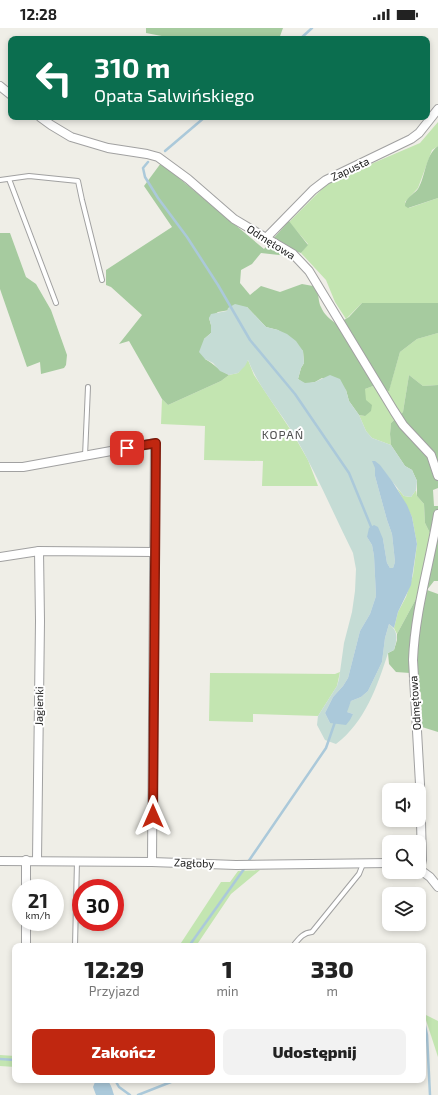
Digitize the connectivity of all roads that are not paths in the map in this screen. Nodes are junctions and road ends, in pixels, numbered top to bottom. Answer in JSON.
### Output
{"nodes":[{"id":1,"x":0,"y":86,"type":"edge"},
{"id":2,"x":8,"y":93,"type":"edge"},
{"id":3,"x":438,"y":109,"type":"edge"},
{"id":4,"x":430,"y":119,"type":"edge"},
{"id":5,"x":44,"y":120,"type":"edge"},
{"id":6,"x":429,"y":120,"type":"edge"},
{"id":7,"x":9,"y":179,"type":"junction"},
{"id":8,"x":0,"y":180,"type":"edge"},
{"id":9,"x":267,"y":237,"type":"junction"},
{"id":10,"x":102,"y":280,"type":"dead end"},
{"id":11,"x":56,"y":303,"type":"dead end"},
{"id":12,"x":88,"y":387,"type":"dead end"},
{"id":13,"x":85,"y":456,"type":"junction"},
{"id":14,"x":0,"y":467,"type":"edge"},
{"id":15,"x":438,"y":476,"type":"edge"},
{"id":16,"x":438,"y":514,"type":"edge"},
{"id":17,"x":39,"y":551,"type":"junction"},
{"id":18,"x":154,"y":552,"type":"junction"},
{"id":19,"x":0,"y":557,"type":"edge"},
{"id":20,"x":421,"y":835,"type":"edge"},
{"id":21,"x":26,"y":860,"type":"junction"},
{"id":22,"x":37,"y":860,"type":"junction"},
{"id":23,"x":0,"y":861,"type":"edge"},
{"id":24,"x":77,"y":861,"type":"junction"},
{"id":25,"x":152,"y":862,"type":"junction"},
{"id":26,"x":382,"y":863,"type":"edge"},
{"id":27,"x":363,"y":864,"type":"junction"},
{"id":28,"x":426,"y":875,"type":"edge"},
{"id":29,"x":26,"y":879,"type":"edge"},
{"id":30,"x":438,"y":887,"type":"edge"},
{"id":31,"x":26,"y":931,"type":"edge"},
{"id":32,"x":26,"y":943,"type":"edge"},
{"id":33,"x":75,"y":943,"type":"edge"},
{"id":34,"x":296,"y":943,"type":"edge"}],
"edges":[{"from":1,"to":2,"type":"street"},
{"from":3,"to":4,"type":"street","name":"Zapusta"},
{"from":5,"to":9,"type":"street","name":"Odmętowa"},
{"from":6,"to":9,"type":"street","name":"Zapusta"},
{"from":7,"to":8,"type":"lane"},
{"from":7,"to":10,"type":"lane"},
{"from":7,"to":11,"type":"lane"},
{"from":9,"to":15,"type":"street","name":"Odmętowa"},
{"from":12,"to":13,"type":"lane"},
{"from":13,"to":14,"type":"street"},
{"from":13,"to":18,"type":"street"},
{"from":16,"to":20,"type":"street","name":"Odmętowa"},
{"from":17,"to":18,"type":"street"},
{"from":17,"to":19,"type":"street"},
{"from":17,"to":22,"type":"street","name":"Jagienki"},
{"from":18,"to":25,"type":"street"},
{"from":21,"to":22,"type":"street","name":"Zagłoby"},
{"from":21,"to":23,"type":"street","name":"Zagłoby"},
{"from":21,"to":29,"type":"street"},
{"from":22,"to":24,"type":"street","name":"Zagłoby"},
{"from":24,"to":25,"type":"street","name":"Zagłoby"},
{"from":24,"to":33,"type":"lane"},
{"from":25,"to":27,"type":"street","name":"Zagłoby"},
{"from":26,"to":27,"type":"street","name":"Zagłoby"},
{"from":27,"to":34,"type":"lane"},
{"from":28,"to":30,"type":"street","name":"Odmętowa"},
{"from":31,"to":32,"type":"street"}]}
